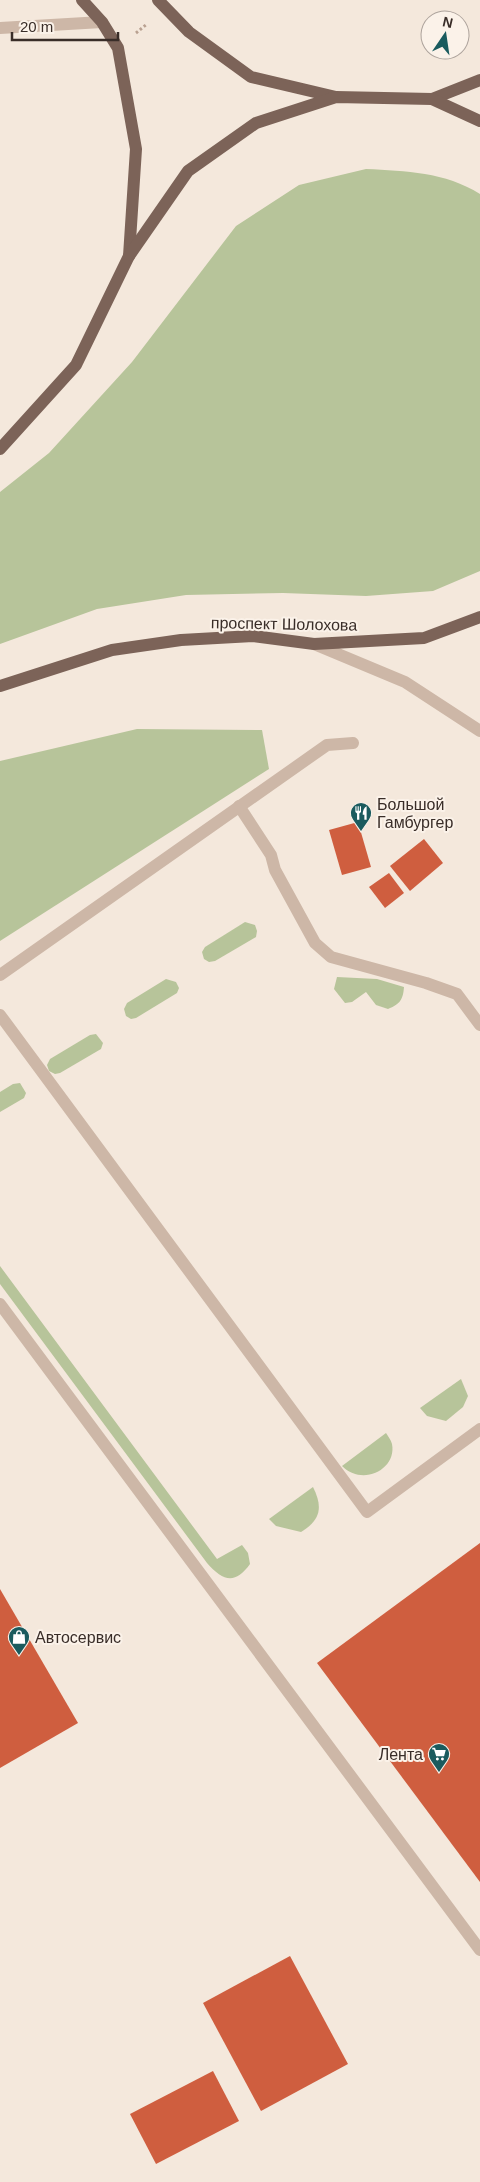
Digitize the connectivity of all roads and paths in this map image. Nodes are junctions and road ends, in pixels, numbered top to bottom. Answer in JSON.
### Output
{"nodes":[{"id":1,"x":82,"y":0,"type":"edge"},
{"id":2,"x":162,"y":4,"type":"edge"},
{"id":3,"x":102,"y":22,"type":"junction"},
{"id":4,"x":0,"y":28,"type":"edge"},
{"id":5,"x":118,"y":48,"type":"junction"},
{"id":6,"x":480,"y":80,"type":"edge"},
{"id":7,"x":336,"y":97,"type":"junction"},
{"id":8,"x":432,"y":99,"type":"junction"},
{"id":9,"x":480,"y":121,"type":"edge"},
{"id":10,"x":129,"y":256,"type":"junction"},
{"id":11,"x":0,"y":448,"type":"edge"},
{"id":12,"x":480,"y":617,"type":"edge"},
{"id":13,"x":314,"y":644,"type":"junction"},
{"id":14,"x":0,"y":686,"type":"edge"},
{"id":15,"x":480,"y":731,"type":"edge"},
{"id":16,"x":353,"y":743,"type":"dead end"},
{"id":17,"x":239,"y":806,"type":"junction"},
{"id":18,"x":0,"y":975,"type":"edge"},
{"id":19,"x":0,"y":1015,"type":"edge"},
{"id":20,"x":480,"y":1025,"type":"edge"},
{"id":21,"x":0,"y":1304,"type":"edge"},
{"id":22,"x":480,"y":1429,"type":"edge"},
{"id":23,"x":480,"y":1950,"type":"edge"}],
"edges":[{"from":1,"to":3,"type":"main road"},
{"from":2,"to":5,"type":"path"},
{"from":2,"to":7,"type":"main road"},
{"from":3,"to":4,"type":"lane"},
{"from":3,"to":5,"type":"main road"},
{"from":5,"to":10,"type":"main road"},
{"from":6,"to":8,"type":"main road"},
{"from":7,"to":8,"type":"main road"},
{"from":7,"to":10,"type":"main road"},
{"from":8,"to":9,"type":"main road"},
{"from":10,"to":11,"type":"main road"},
{"from":12,"to":13,"type":"main road","name":"проспект Шолохова"},
{"from":13,"to":14,"type":"main road","name":"проспект Шолохова"},
{"from":13,"to":15,"type":"lane"},
{"from":16,"to":17,"type":"lane"},
{"from":17,"to":18,"type":"lane"},
{"from":17,"to":20,"type":"lane"},
{"from":19,"to":22,"type":"lane"},
{"from":21,"to":23,"type":"lane"}]}
